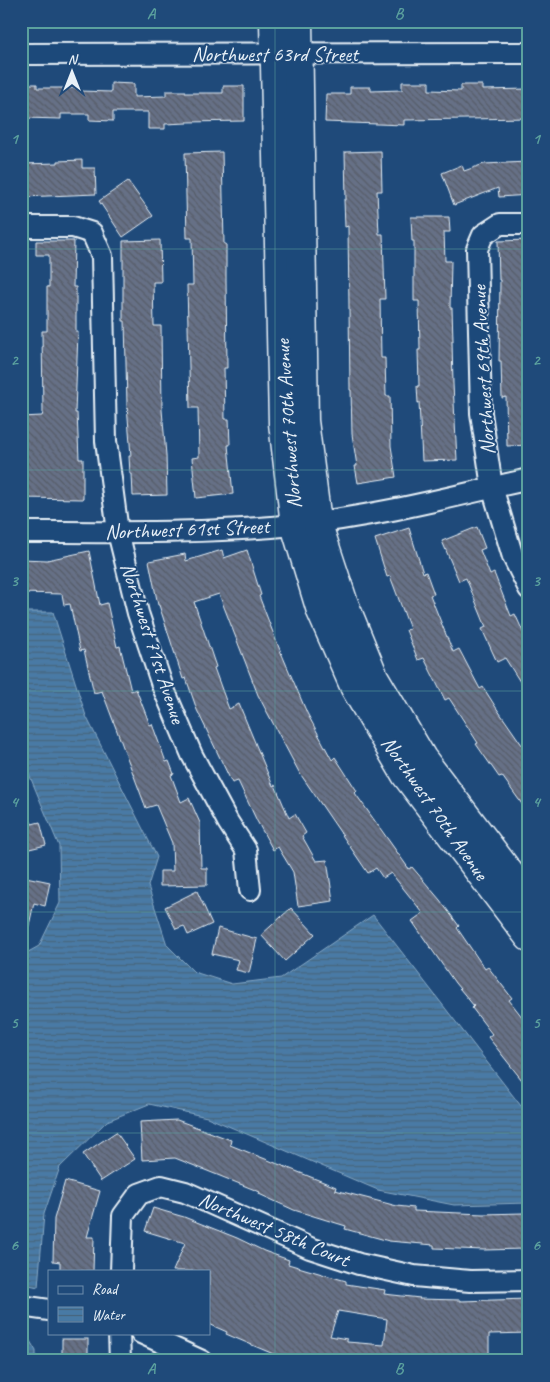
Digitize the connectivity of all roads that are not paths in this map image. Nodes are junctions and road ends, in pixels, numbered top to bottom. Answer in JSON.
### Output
{"nodes":[{"id":1,"x":274,"y":21,"type":"edge"},
{"id":2,"x":298,"y":21,"type":"edge"},
{"id":3,"x":529,"y":53,"type":"edge"},
{"id":4,"x":21,"y":54,"type":"edge"},
{"id":5,"x":287,"y":54,"type":"junction"},
{"id":6,"x":529,"y":224,"type":"edge"},
{"id":7,"x":21,"y":227,"type":"edge"},
{"id":8,"x":529,"y":479,"type":"edge"},
{"id":9,"x":492,"y":487,"type":"junction"},
{"id":10,"x":306,"y":523,"type":"junction"},
{"id":11,"x":21,"y":532,"type":"edge"},
{"id":12,"x":118,"y":532,"type":"junction"},
{"id":13,"x":529,"y":589,"type":"edge"},
{"id":14,"x":250,"y":890,"type":"dead end"},
{"id":15,"x":529,"y":899,"type":"edge"},
{"id":16,"x":529,"y":938,"type":"edge"},
{"id":17,"x":121,"y":1270,"type":"edge"},
{"id":18,"x":529,"y":1280,"type":"edge"},
{"id":19,"x":21,"y":1306,"type":"edge"},
{"id":20,"x":48,"y":1310,"type":"edge"},
{"id":21,"x":119,"y":1334,"type":"edge"},
{"id":22,"x":143,"y":1334,"type":"edge"},
{"id":23,"x":120,"y":1361,"type":"edge"},
{"id":24,"x":202,"y":1361,"type":"edge"}],
"edges":[{"from":1,"to":5,"type":"street"},
{"from":2,"to":5,"type":"street"},
{"from":3,"to":5,"type":"street","name":"Northwest 63rd Street"},
{"from":4,"to":5,"type":"street","name":"Northwest 63rd Street"},
{"from":5,"to":10,"type":"street","name":"Northwest 70th Avenue"},
{"from":6,"to":9,"type":"street","name":"Northwest 69th Avenue"},
{"from":7,"to":12,"type":"street","name":"Northwest 71st Avenue"},
{"from":8,"to":9,"type":"street","name":"Northwest 61st Street"},
{"from":9,"to":10,"type":"street","name":"Northwest 61st Street"},
{"from":9,"to":13,"type":"street","name":"Northwest 69th Avenue"},
{"from":10,"to":12,"type":"street","name":"Northwest 61st Street"},
{"from":10,"to":15,"type":"street","name":"Northwest 70th Avenue"},
{"from":10,"to":16,"type":"street","name":"Northwest 70th Avenue"},
{"from":11,"to":12,"type":"street","name":"Northwest 61st Street"},
{"from":12,"to":14,"type":"street","name":"Northwest 71st Avenue"},
{"from":17,"to":18,"type":"street","name":"Northwest 58th Court"},
{"from":19,"to":20,"type":"street"},
{"from":21,"to":23,"type":"street"},
{"from":22,"to":24,"type":"street"}]}
